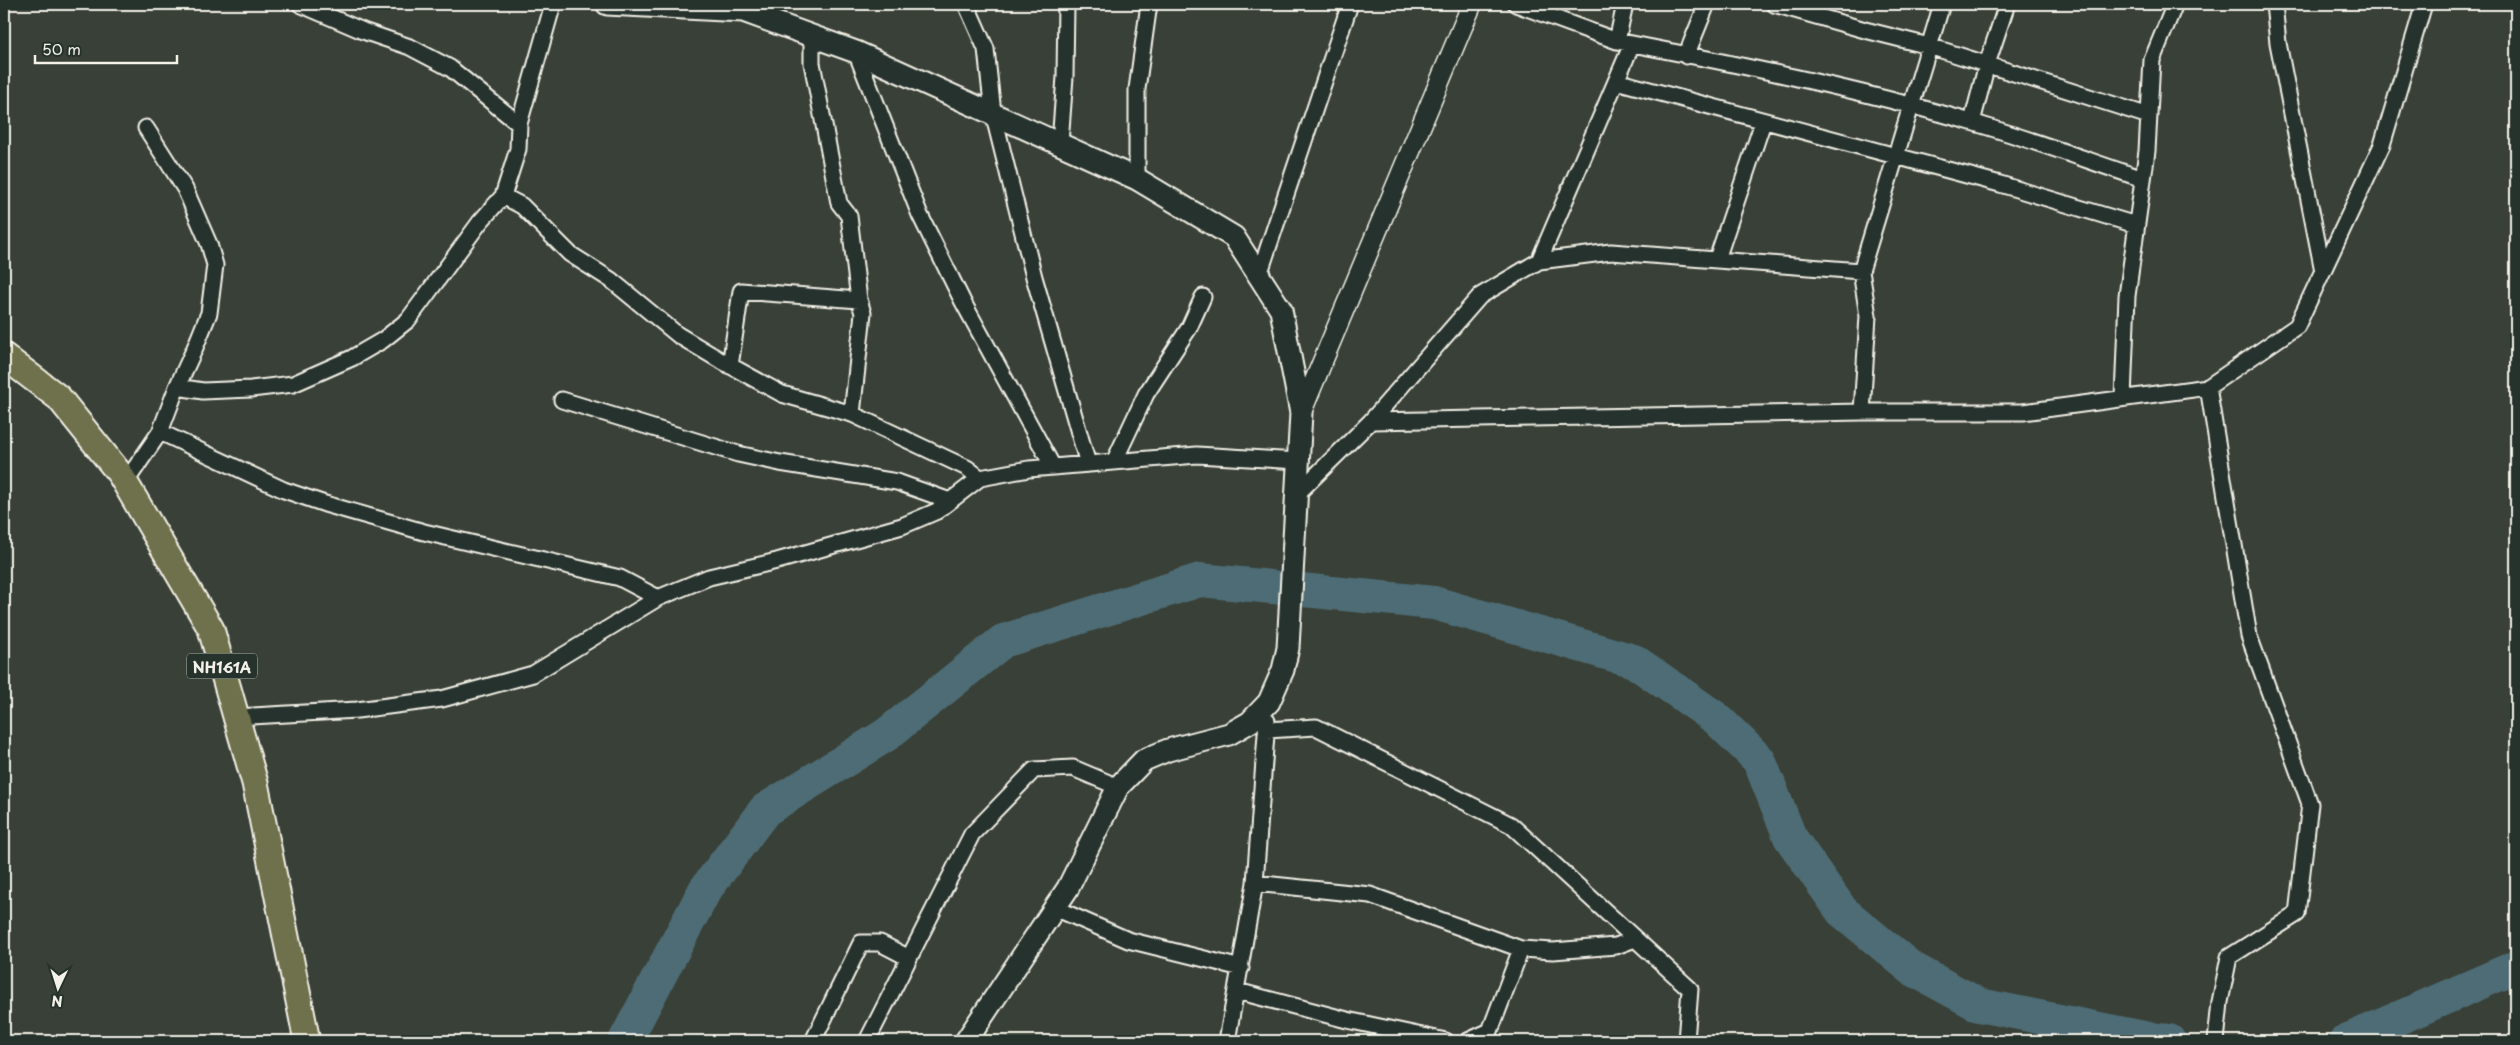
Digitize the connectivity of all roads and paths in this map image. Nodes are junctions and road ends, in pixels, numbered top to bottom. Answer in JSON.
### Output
{"nodes":[{"id":1,"x":300,"y":4,"type":"edge"},
{"id":2,"x":553,"y":4,"type":"edge"},
{"id":3,"x":606,"y":4,"type":"edge"},
{"id":4,"x":966,"y":4,"type":"edge"},
{"id":5,"x":1066,"y":4,"type":"edge"},
{"id":6,"x":1150,"y":4,"type":"edge"},
{"id":7,"x":1350,"y":4,"type":"edge"},
{"id":8,"x":1472,"y":4,"type":"edge"},
{"id":9,"x":1516,"y":4,"type":"edge"},
{"id":10,"x":1625,"y":4,"type":"edge"},
{"id":11,"x":1707,"y":4,"type":"edge"},
{"id":12,"x":1774,"y":4,"type":"edge"},
{"id":13,"x":1942,"y":4,"type":"edge"},
{"id":14,"x":2007,"y":4,"type":"edge"},
{"id":15,"x":2175,"y":4,"type":"edge"},
{"id":16,"x":2274,"y":4,"type":"edge"},
{"id":17,"x":2424,"y":4,"type":"edge"},
{"id":18,"x":638,"y":5,"type":"edge"},
{"id":19,"x":1822,"y":10,"type":"edge"},
{"id":20,"x":812,"y":38,"type":"junction"},
{"id":21,"x":1624,"y":42,"type":"junction"},
{"id":22,"x":1929,"y":46,"type":"junction"},
{"id":23,"x":856,"y":52,"type":"junction"},
{"id":24,"x":1686,"y":56,"type":"junction"},
{"id":25,"x":1987,"y":64,"type":"junction"},
{"id":26,"x":1616,"y":81,"type":"junction"},
{"id":27,"x":1911,"y":106,"type":"junction"},
{"id":28,"x":993,"y":113,"type":"junction"},
{"id":29,"x":2149,"y":116,"type":"junction"},
{"id":30,"x":1763,"y":122,"type":"junction"},
{"id":31,"x":1972,"y":122,"type":"junction"},
{"id":32,"x":519,"y":124,"type":"junction"},
{"id":33,"x":146,"y":128,"type":"dead end"},
{"id":34,"x":1060,"y":143,"type":"junction"},
{"id":35,"x":1895,"y":156,"type":"junction"},
{"id":36,"x":1138,"y":179,"type":"junction"},
{"id":37,"x":2143,"y":179,"type":"junction"},
{"id":38,"x":503,"y":196,"type":"junction"},
{"id":39,"x":2136,"y":225,"type":"junction"},
{"id":40,"x":1717,"y":259,"type":"junction"},
{"id":41,"x":1539,"y":262,"type":"junction"},
{"id":42,"x":1861,"y":271,"type":"junction"},
{"id":43,"x":2324,"y":271,"type":"junction"},
{"id":44,"x":1259,"y":275,"type":"junction"},
{"id":45,"x":1203,"y":298,"type":"dead end"},
{"id":46,"x":859,"y":300,"type":"junction"},
{"id":47,"x":4,"y":356,"type":"edge"},
{"id":48,"x":730,"y":366,"type":"junction"},
{"id":49,"x":2208,"y":387,"type":"junction"},
{"id":50,"x":177,"y":388,"type":"junction"},
{"id":51,"x":2123,"y":398,"type":"junction"},
{"id":52,"x":562,"y":400,"type":"dead end"},
{"id":53,"x":1862,"y":412,"type":"junction"},
{"id":54,"x":1301,"y":413,"type":"junction"},
{"id":55,"x":852,"y":414,"type":"junction"},
{"id":56,"x":1371,"y":421,"type":"junction"},
{"id":57,"x":160,"y":432,"type":"junction"},
{"id":58,"x":1299,"y":461,"type":"junction"},
{"id":59,"x":1114,"y":462,"type":"junction"},
{"id":60,"x":1088,"y":464,"type":"junction"},
{"id":61,"x":1053,"y":467,"type":"junction"},
{"id":62,"x":980,"y":478,"type":"junction"},
{"id":63,"x":125,"y":483,"type":"junction"},
{"id":64,"x":1298,"y":493,"type":"junction"},
{"id":65,"x":950,"y":501,"type":"junction"},
{"id":66,"x":658,"y":598,"type":"junction"},
{"id":67,"x":1269,"y":702,"type":"junction"},
{"id":68,"x":236,"y":717,"type":"junction"},
{"id":69,"x":1267,"y":730,"type":"junction"},
{"id":70,"x":1118,"y":787,"type":"junction"},
{"id":71,"x":1255,"y":883,"type":"junction"},
{"id":72,"x":1055,"y":908,"type":"junction"},
{"id":73,"x":1634,"y":939,"type":"junction"},
{"id":74,"x":1521,"y":949,"type":"junction"},
{"id":75,"x":909,"y":958,"type":"junction"},
{"id":76,"x":1241,"y":968,"type":"junction"},
{"id":77,"x":1237,"y":990,"type":"junction"},
{"id":78,"x":307,"y":1041,"type":"edge"},
{"id":79,"x":813,"y":1041,"type":"edge"},
{"id":80,"x":867,"y":1041,"type":"edge"},
{"id":81,"x":966,"y":1041,"type":"edge"},
{"id":82,"x":1226,"y":1041,"type":"edge"},
{"id":83,"x":1446,"y":1041,"type":"edge"},
{"id":84,"x":1468,"y":1041,"type":"edge"},
{"id":85,"x":1686,"y":1041,"type":"edge"},
{"id":86,"x":2216,"y":1041,"type":"edge"}],
"edges":[{"from":1,"to":32,"type":"street"},
{"from":2,"to":32,"type":"street"},
{"from":3,"to":18,"type":"main road"},
{"from":4,"to":28,"type":"street"},
{"from":5,"to":34,"type":"street"},
{"from":6,"to":36,"type":"street"},
{"from":7,"to":44,"type":"street"},
{"from":8,"to":54,"type":"street"},
{"from":9,"to":21,"type":"street"},
{"from":10,"to":21,"type":"street"},
{"from":11,"to":24,"type":"street"},
{"from":12,"to":19,"type":"street"},
{"from":13,"to":22,"type":"street"},
{"from":14,"to":25,"type":"street"},
{"from":15,"to":29,"type":"street"},
{"from":16,"to":43,"type":"street"},
{"from":17,"to":43,"type":"street"},
{"from":18,"to":20,"type":"main road"},
{"from":19,"to":22,"type":"street"},
{"from":20,"to":23,"type":"main road"},
{"from":20,"to":46,"type":"street"},
{"from":21,"to":24,"type":"street"},
{"from":21,"to":26,"type":"street"},
{"from":22,"to":25,"type":"street"},
{"from":22,"to":27,"type":"street"},
{"from":23,"to":28,"type":"main road"},
{"from":23,"to":61,"type":"street"},
{"from":24,"to":27,"type":"street"},
{"from":25,"to":29,"type":"street"},
{"from":25,"to":31,"type":"street"},
{"from":26,"to":30,"type":"street"},
{"from":26,"to":41,"type":"street"},
{"from":27,"to":31,"type":"street"},
{"from":27,"to":35,"type":"street"},
{"from":28,"to":34,"type":"main road"},
{"from":28,"to":60,"type":"street"},
{"from":29,"to":37,"type":"street"},
{"from":30,"to":35,"type":"street"},
{"from":30,"to":40,"type":"street"},
{"from":31,"to":37,"type":"street"},
{"from":32,"to":38,"type":"street"},
{"from":33,"to":50,"type":"street"},
{"from":34,"to":36,"type":"main road"},
{"from":35,"to":39,"type":"street"},
{"from":35,"to":42,"type":"street"},
{"from":36,"to":44,"type":"main road"},
{"from":37,"to":39,"type":"street"},
{"from":38,"to":48,"type":"street"},
{"from":38,"to":50,"type":"street"},
{"from":39,"to":51,"type":"street"},
{"from":40,"to":41,"type":"street"},
{"from":40,"to":42,"type":"street"},
{"from":41,"to":56,"type":"street"},
{"from":42,"to":53,"type":"street"},
{"from":43,"to":49,"type":"street"},
{"from":44,"to":54,"type":"main road"},
{"from":45,"to":59,"type":"street"},
{"from":46,"to":48,"type":"street"},
{"from":46,"to":55,"type":"street"},
{"from":47,"to":63,"type":"highway","number":"NH161A"},
{"from":48,"to":55,"type":"street"},
{"from":49,"to":51,"type":"street"},
{"from":49,"to":86,"type":"street"},
{"from":50,"to":57,"type":"street"},
{"from":51,"to":53,"type":"street"},
{"from":52,"to":65,"type":"street"},
{"from":53,"to":56,"type":"street"},
{"from":54,"to":58,"type":"main road"},
{"from":55,"to":62,"type":"street"},
{"from":56,"to":64,"type":"street"},
{"from":57,"to":63,"type":"street"},
{"from":57,"to":66,"type":"street"},
{"from":58,"to":59,"type":"street"},
{"from":58,"to":64,"type":"main road"},
{"from":59,"to":60,"type":"street"},
{"from":60,"to":61,"type":"street"},
{"from":61,"to":62,"type":"street"},
{"from":62,"to":65,"type":"street"},
{"from":63,"to":68,"type":"highway","number":"NH161A"},
{"from":64,"to":67,"type":"main road"},
{"from":65,"to":66,"type":"street"},
{"from":66,"to":68,"type":"street"},
{"from":67,"to":69,"type":"street"},
{"from":67,"to":70,"type":"main road"},
{"from":68,"to":78,"type":"highway","number":"NH161A"},
{"from":69,"to":71,"type":"street"},
{"from":69,"to":73,"type":"street"},
{"from":70,"to":72,"type":"main road"},
{"from":70,"to":75,"type":"street"},
{"from":71,"to":74,"type":"street"},
{"from":71,"to":76,"type":"street"},
{"from":72,"to":76,"type":"street"},
{"from":72,"to":81,"type":"main road"},
{"from":73,"to":74,"type":"street"},
{"from":73,"to":85,"type":"street"},
{"from":74,"to":84,"type":"street"},
{"from":75,"to":79,"type":"street"},
{"from":75,"to":80,"type":"street"},
{"from":76,"to":77,"type":"street"},
{"from":77,"to":82,"type":"street"},
{"from":77,"to":83,"type":"street"}]}
